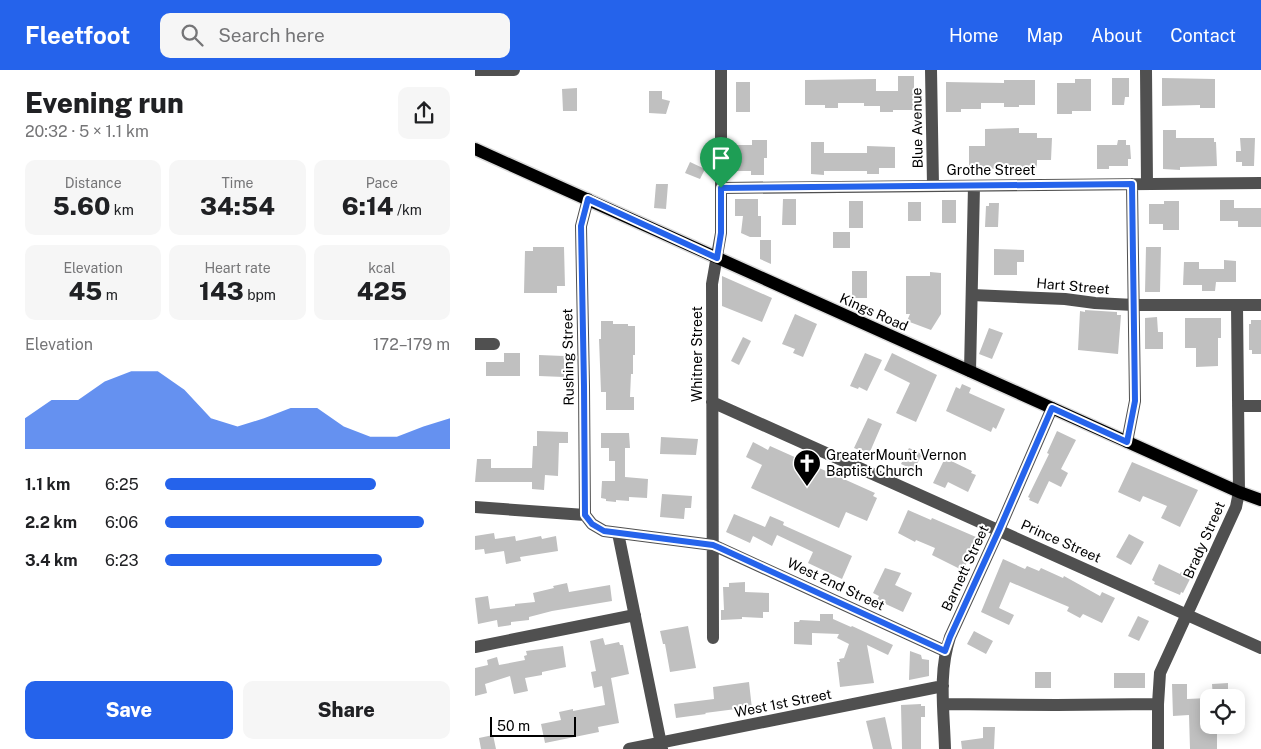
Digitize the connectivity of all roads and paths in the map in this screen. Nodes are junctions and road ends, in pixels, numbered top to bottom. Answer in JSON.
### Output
{"nodes":[{"id":1,"x":475,"y":70,"type":"edge"},
{"id":2,"x":514,"y":70,"type":"edge"},
{"id":3,"x":721,"y":70,"type":"edge"},
{"id":4,"x":931,"y":70,"type":"edge"},
{"id":5,"x":1146,"y":70,"type":"edge"},
{"id":6,"x":475,"y":148,"type":"edge"},
{"id":7,"x":1147,"y":183,"type":"junction"},
{"id":8,"x":1261,"y":183,"type":"edge"},
{"id":9,"x":1132,"y":184,"type":"junction"},
{"id":10,"x":933,"y":185,"type":"junction"},
{"id":11,"x":973,"y":186,"type":"junction"},
{"id":12,"x":721,"y":188,"type":"junction"},
{"id":13,"x":588,"y":199,"type":"junction"},
{"id":14,"x":717,"y":258,"type":"junction"},
{"id":15,"x":972,"y":295,"type":"junction"},
{"id":16,"x":1134,"y":305,"type":"junction"},
{"id":17,"x":1237,"y":305,"type":"junction"},
{"id":18,"x":1261,"y":305,"type":"edge"},
{"id":19,"x":475,"y":344,"type":"edge"},
{"id":20,"x":494,"y":344,"type":"dead end"},
{"id":21,"x":970,"y":371,"type":"junction"},
{"id":22,"x":712,"y":402,"type":"junction"},
{"id":23,"x":1238,"y":406,"type":"junction"},
{"id":24,"x":1261,"y":406,"type":"edge"},
{"id":25,"x":1052,"y":408,"type":"junction"},
{"id":26,"x":1127,"y":442,"type":"junction"},
{"id":27,"x":1239,"y":492,"type":"junction"},
{"id":28,"x":1261,"y":500,"type":"edge"},
{"id":29,"x":475,"y":507,"type":"edge"},
{"id":30,"x":585,"y":515,"type":"junction"},
{"id":31,"x":999,"y":530,"type":"junction"},
{"id":32,"x":618,"y":533,"type":"junction"},
{"id":33,"x":713,"y":545,"type":"junction"},
{"id":34,"x":1187,"y":614,"type":"junction"},
{"id":35,"x":635,"y":615,"type":"junction"},
{"id":36,"x":713,"y":638,"type":"dead end"},
{"id":37,"x":475,"y":647,"type":"edge"},
{"id":38,"x":1261,"y":648,"type":"edge"},
{"id":39,"x":945,"y":651,"type":"junction"},
{"id":40,"x":943,"y":686,"type":"junction"},
{"id":41,"x":944,"y":704,"type":"junction"},
{"id":42,"x":1158,"y":704,"type":"junction"},
{"id":43,"x":662,"y":746,"type":"edge"},
{"id":44,"x":629,"y":749,"type":"edge"},
{"id":45,"x":945,"y":749,"type":"edge"},
{"id":46,"x":1158,"y":749,"type":"edge"}],
"edges":[{"from":1,"to":2,"type":"street"},
{"from":3,"to":12,"type":"street","name":"Whitner Street"},
{"from":4,"to":10,"type":"street","name":"Blue Avenue"},
{"from":5,"to":7,"type":"street"},
{"from":6,"to":13,"type":"main road","name":"Kings Road"},
{"from":7,"to":8,"type":"street","name":"Grothe Street"},
{"from":7,"to":9,"type":"street","name":"Grothe Street"},
{"from":9,"to":11,"type":"street","name":"Grothe Street"},
{"from":9,"to":16,"type":"street"},
{"from":10,"to":11,"type":"street","name":"Grothe Street"},
{"from":10,"to":12,"type":"street","name":"Grothe Street"},
{"from":11,"to":15,"type":"street"},
{"from":12,"to":14,"type":"street","name":"Whitner Street"},
{"from":13,"to":14,"type":"main road","name":"Kings Road"},
{"from":13,"to":30,"type":"street","name":"Rushing Street"},
{"from":14,"to":21,"type":"main road","name":"Kings Road"},
{"from":14,"to":22,"type":"street","name":"Whitner Street"},
{"from":15,"to":16,"type":"street","name":"Hart Street"},
{"from":15,"to":21,"type":"street"},
{"from":16,"to":17,"type":"street","name":"Hart Street"},
{"from":16,"to":26,"type":"street"},
{"from":17,"to":18,"type":"street","name":"Hart Street"},
{"from":17,"to":23,"type":"street","name":"Brady Street"},
{"from":19,"to":20,"type":"street"},
{"from":21,"to":25,"type":"main road","name":"Kings Road"},
{"from":22,"to":31,"type":"street","name":"Prince Street"},
{"from":22,"to":33,"type":"street","name":"Whitner Street"},
{"from":23,"to":24,"type":"street"},
{"from":23,"to":27,"type":"street","name":"Brady Street"},
{"from":25,"to":26,"type":"main road","name":"Kings Road"},
{"from":25,"to":31,"type":"street","name":"Barnett Street"},
{"from":26,"to":27,"type":"main road","name":"Kings Road"},
{"from":27,"to":28,"type":"main road","name":"Kings Road"},
{"from":27,"to":34,"type":"street","name":"Brady Street"},
{"from":29,"to":30,"type":"street"},
{"from":30,"to":32,"type":"street","name":"West 2nd Street"},
{"from":31,"to":34,"type":"street","name":"Prince Street"},
{"from":31,"to":39,"type":"street","name":"Barnett Street"},
{"from":32,"to":33,"type":"street","name":"West 2nd Street"},
{"from":32,"to":35,"type":"street"},
{"from":33,"to":36,"type":"street","name":"Whitner Street"},
{"from":33,"to":39,"type":"street","name":"West 2nd Street"},
{"from":34,"to":38,"type":"street","name":"Prince Street"},
{"from":34,"to":42,"type":"street","name":"Brady Street"},
{"from":35,"to":37,"type":"street"},
{"from":35,"to":43,"type":"street"},
{"from":39,"to":40,"type":"street","name":"Barnett Street"},
{"from":40,"to":41,"type":"street","name":"Barnett Street"},
{"from":40,"to":43,"type":"street","name":"West 1st Street"},
{"from":41,"to":42,"type":"street"},
{"from":41,"to":45,"type":"street","name":"Barnett Street"},
{"from":42,"to":46,"type":"street","name":"Brady Street"},
{"from":43,"to":44,"type":"street","name":"West 1st Street"}]}
